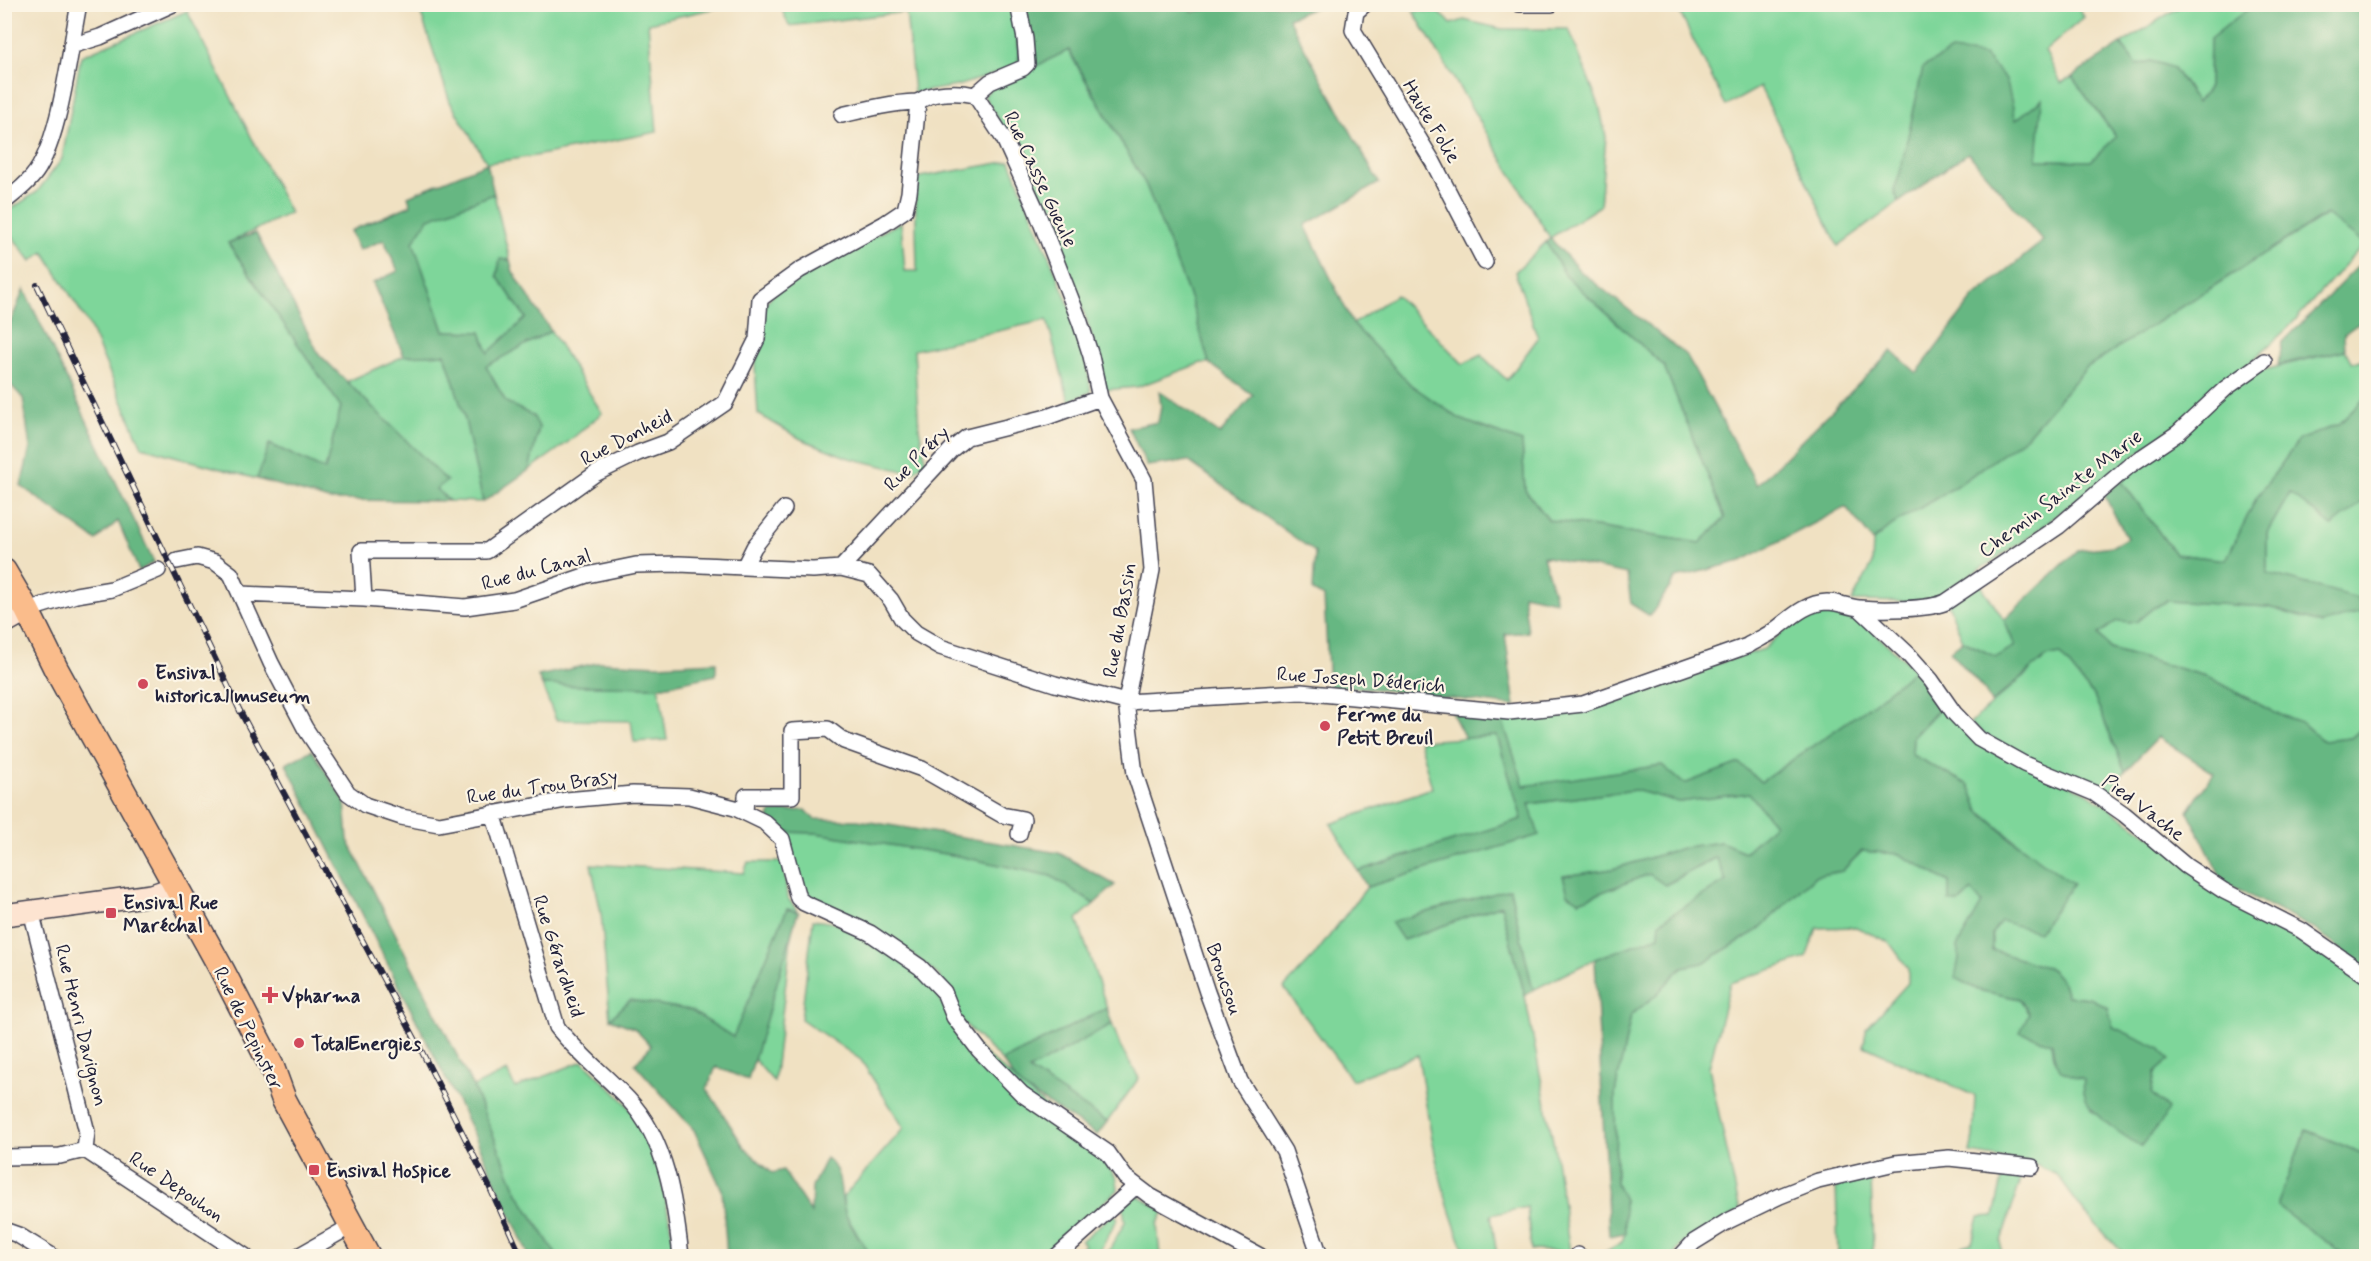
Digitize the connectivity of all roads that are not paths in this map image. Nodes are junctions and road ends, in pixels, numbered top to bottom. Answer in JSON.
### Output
{"nodes":[{"id":1,"x":79,"y":4,"type":"edge"},
{"id":2,"x":173,"y":4,"type":"edge"},
{"id":3,"x":1018,"y":4,"type":"edge"},
{"id":4,"x":1365,"y":4,"type":"edge"},
{"id":5,"x":1519,"y":4,"type":"edge"},
{"id":6,"x":1552,"y":4,"type":"edge"},
{"id":7,"x":71,"y":46,"type":"junction"},
{"id":8,"x":975,"y":95,"type":"junction"},
{"id":9,"x":918,"y":102,"type":"junction"},
{"id":10,"x":842,"y":115,"type":"dead end"},
{"id":11,"x":4,"y":202,"type":"edge"},
{"id":12,"x":1485,"y":262,"type":"dead end"},
{"id":13,"x":2264,"y":361,"type":"dead end"},
{"id":14,"x":1104,"y":404,"type":"junction"},
{"id":15,"x":784,"y":508,"type":"dead end"},
{"id":16,"x":177,"y":561,"type":"dead end"},
{"id":17,"x":744,"y":567,"type":"junction"},
{"id":18,"x":841,"y":568,"type":"junction"},
{"id":19,"x":158,"y":570,"type":"dead end"},
{"id":20,"x":4,"y":571,"type":"edge"},
{"id":21,"x":241,"y":594,"type":"junction"},
{"id":22,"x":364,"y":600,"type":"junction"},
{"id":23,"x":1859,"y":608,"type":"junction"},
{"id":24,"x":27,"y":610,"type":"junction"},
{"id":25,"x":4,"y":623,"type":"edge"},
{"id":26,"x":1126,"y":702,"type":"junction"},
{"id":27,"x":740,"y":810,"type":"junction"},
{"id":28,"x":494,"y":813,"type":"junction"},
{"id":29,"x":1019,"y":834,"type":"dead end"},
{"id":30,"x":175,"y":887,"type":"junction"},
{"id":31,"x":31,"y":910,"type":"junction"},
{"id":32,"x":4,"y":915,"type":"edge"},
{"id":33,"x":2367,"y":975,"type":"edge"},
{"id":34,"x":85,"y":1150,"type":"junction"},
{"id":35,"x":4,"y":1157,"type":"edge"},
{"id":36,"x":2032,"y":1167,"type":"dead end"},
{"id":37,"x":1136,"y":1186,"type":"junction"},
{"id":38,"x":351,"y":1226,"type":"junction"},
{"id":39,"x":11,"y":1233,"type":"edge"},
{"id":40,"x":52,"y":1257,"type":"edge"},
{"id":41,"x":244,"y":1257,"type":"edge"},
{"id":42,"x":298,"y":1257,"type":"edge"},
{"id":43,"x":368,"y":1257,"type":"edge"},
{"id":44,"x":681,"y":1257,"type":"edge"},
{"id":45,"x":1057,"y":1257,"type":"edge"},
{"id":46,"x":1260,"y":1257,"type":"edge"},
{"id":47,"x":1320,"y":1257,"type":"edge"},
{"id":48,"x":1681,"y":1257,"type":"edge"}],
"edges":[{"from":1,"to":7,"type":"street"},
{"from":2,"to":7,"type":"street"},
{"from":3,"to":8,"type":"street"},
{"from":4,"to":12,"type":"street","name":"Haute Folie"},
{"from":5,"to":6,"type":"street"},
{"from":7,"to":11,"type":"street"},
{"from":8,"to":9,"type":"street"},
{"from":8,"to":14,"type":"street","name":"Rue Casse Gueule"},
{"from":9,"to":10,"type":"street"},
{"from":9,"to":22,"type":"street","name":"Rue Donheid"},
{"from":13,"to":23,"type":"street","name":"Chemin Sainte Marie"},
{"from":14,"to":18,"type":"street","name":"Rue Préry"},
{"from":14,"to":26,"type":"street","name":"Rue du Bassin"},
{"from":15,"to":17,"type":"street"},
{"from":16,"to":21,"type":"street","name":"Rue du Trou Brasy"},
{"from":17,"to":18,"type":"street","name":"Rue du Canal"},
{"from":17,"to":22,"type":"street","name":"Rue du Canal"},
{"from":18,"to":26,"type":"street","name":"Rue Joseph Déderich"},
{"from":19,"to":24,"type":"street"},
{"from":20,"to":24,"type":"main road","name":"Rue de Pepinster"},
{"from":21,"to":22,"type":"street","name":"Rue du Canal"},
{"from":21,"to":28,"type":"street","name":"Rue du Trou Brasy"},
{"from":23,"to":26,"type":"street","name":"Rue Joseph Déderich"},
{"from":23,"to":33,"type":"street","name":"Pied Vache"},
{"from":24,"to":25,"type":"street"},
{"from":24,"to":30,"type":"main road","name":"Rue de Pepinster"},
{"from":26,"to":47,"type":"street","name":"Broucsou"},
{"from":27,"to":28,"type":"street","name":"Rue du Trou Brasy"},
{"from":27,"to":29,"type":"street"},
{"from":27,"to":37,"type":"street","name":"Rue du Trou Brasy"},
{"from":28,"to":44,"type":"street","name":"Rue Gérardheid"},
{"from":30,"to":31,"type":"street"},
{"from":30,"to":38,"type":"main road","name":"Rue de Pepinster"},
{"from":31,"to":32,"type":"street"},
{"from":31,"to":34,"type":"street","name":"Rue Henri Davignon"},
{"from":34,"to":35,"type":"street"},
{"from":34,"to":41,"type":"street","name":"Rue Depouhon"},
{"from":36,"to":48,"type":"street"},
{"from":37,"to":45,"type":"street"},
{"from":37,"to":46,"type":"street","name":"Rue du Trou Brasy"},
{"from":38,"to":42,"type":"street"},
{"from":38,"to":43,"type":"main road","name":"Rue de Pepinster"},
{"from":39,"to":40,"type":"street"}]}
